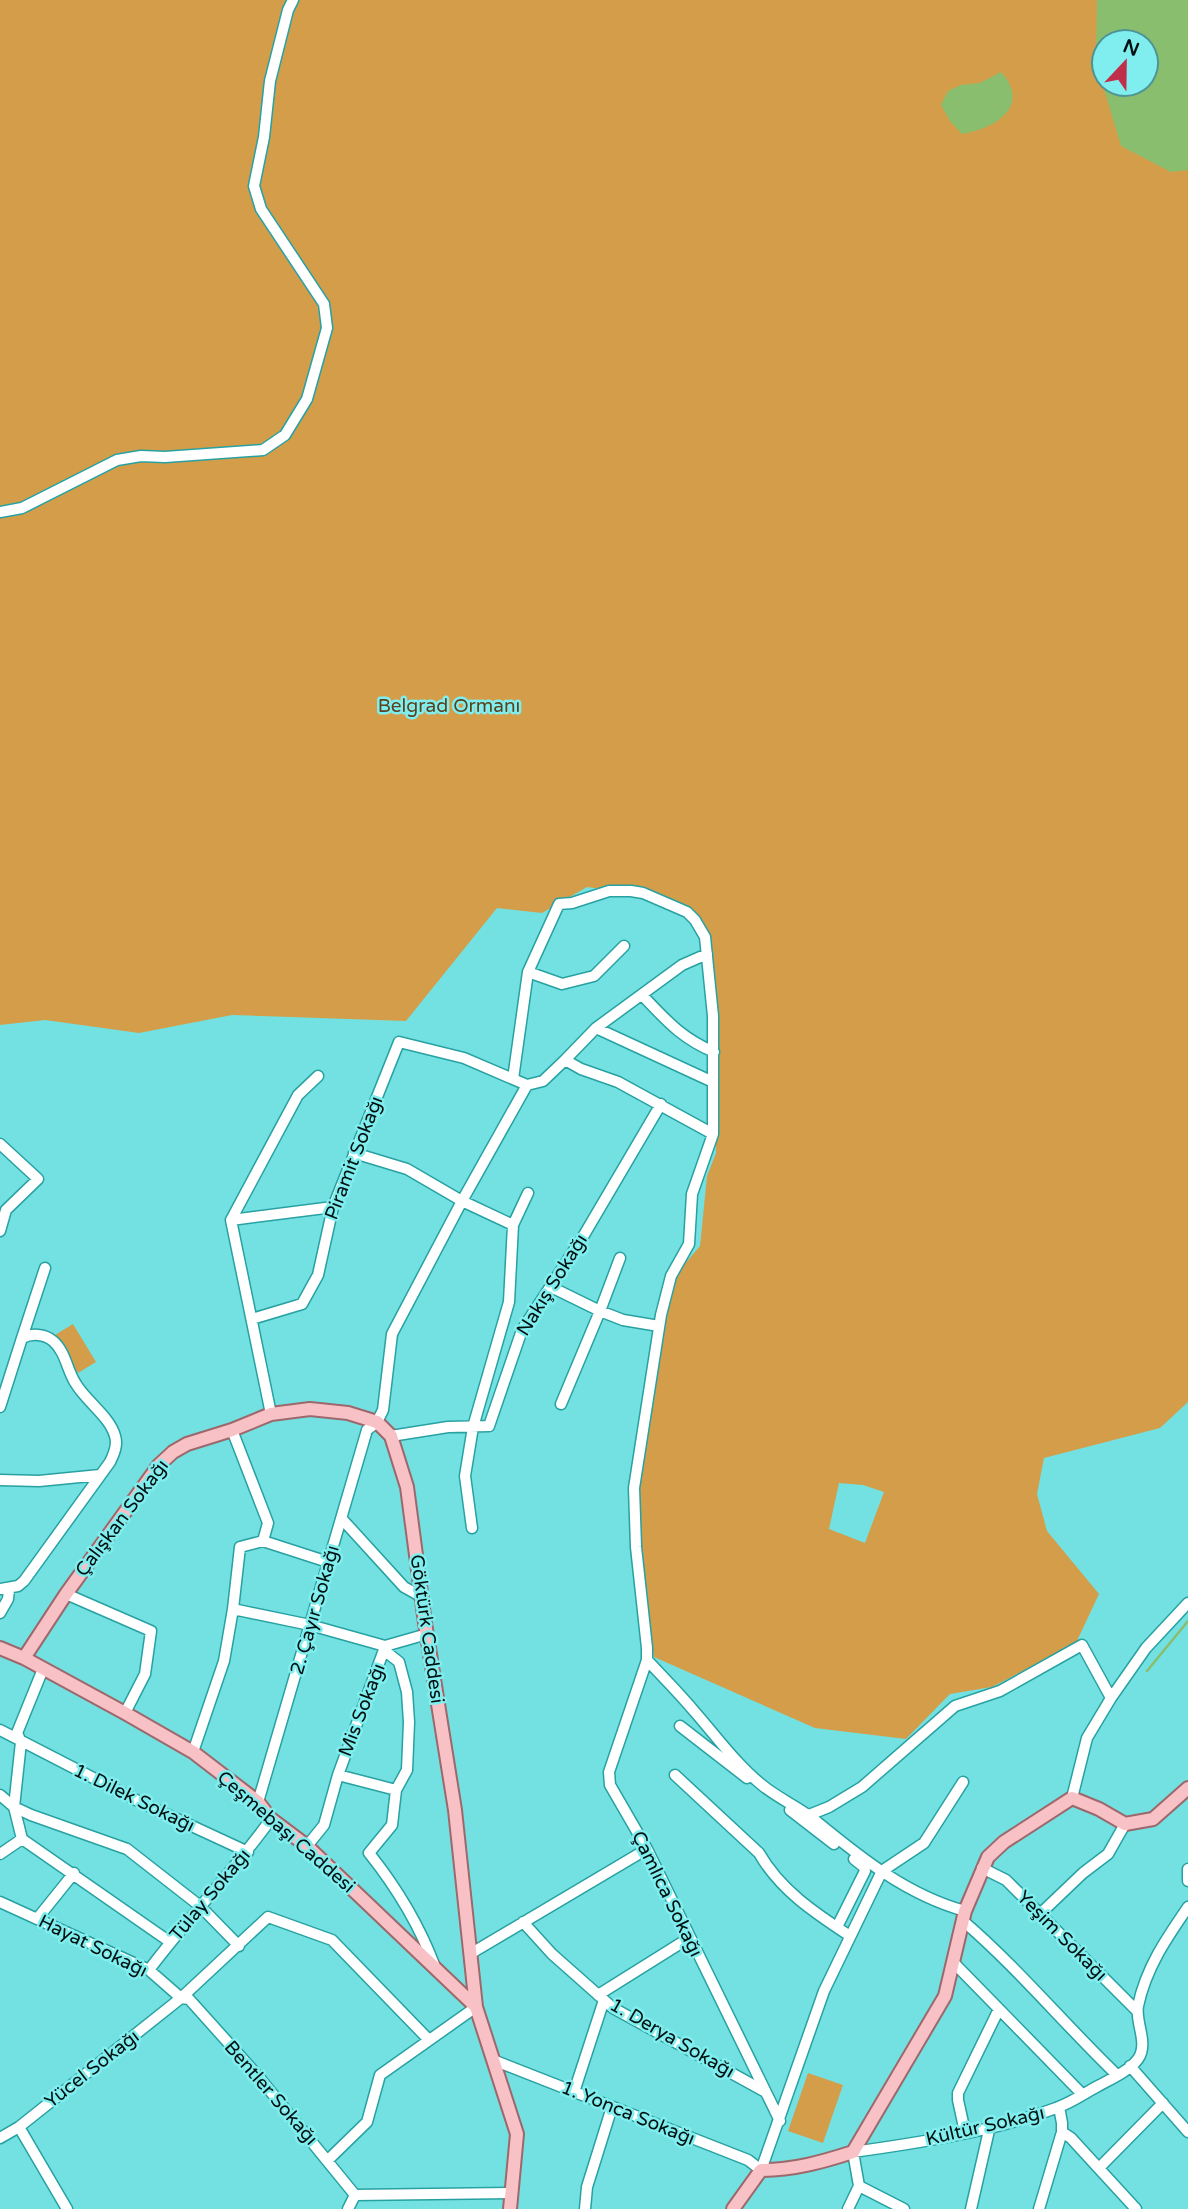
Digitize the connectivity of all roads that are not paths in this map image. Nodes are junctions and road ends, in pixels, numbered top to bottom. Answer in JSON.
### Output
{"nodes":[{"id":1,"x":293,"y":0,"type":"edge"},
{"id":2,"x":0,"y":512,"type":"edge"},
{"id":3,"x":624,"y":946,"type":"dead end"},
{"id":4,"x":707,"y":954,"type":"junction"},
{"id":5,"x":528,"y":972,"type":"junction"},
{"id":6,"x":642,"y":995,"type":"junction"},
{"id":7,"x":596,"y":1028,"type":"junction"},
{"id":8,"x":714,"y":1052,"type":"junction"},
{"id":9,"x":565,"y":1060,"type":"junction"},
{"id":10,"x":318,"y":1076,"type":"dead end"},
{"id":11,"x":513,"y":1079,"type":"junction"},
{"id":12,"x":713,"y":1082,"type":"junction"},
{"id":13,"x":527,"y":1085,"type":"junction"},
{"id":14,"x":661,"y":1104,"type":"junction"},
{"id":15,"x":713,"y":1134,"type":"junction"},
{"id":16,"x":0,"y":1144,"type":"edge"},
{"id":17,"x":354,"y":1153,"type":"junction"},
{"id":18,"x":528,"y":1193,"type":"dead end"},
{"id":19,"x":462,"y":1200,"type":"junction"},
{"id":20,"x":333,"y":1207,"type":"junction"},
{"id":21,"x":231,"y":1220,"type":"junction"},
{"id":22,"x":513,"y":1225,"type":"junction"},
{"id":23,"x":0,"y":1231,"type":"edge"},
{"id":24,"x":620,"y":1258,"type":"dead end"},
{"id":25,"x":45,"y":1268,"type":"dead end"},
{"id":26,"x":551,"y":1287,"type":"junction"},
{"id":27,"x":600,"y":1311,"type":"junction"},
{"id":28,"x":252,"y":1319,"type":"junction"},
{"id":29,"x":659,"y":1326,"type":"junction"},
{"id":30,"x":22,"y":1338,"type":"junction"},
{"id":31,"x":561,"y":1404,"type":"dead end"},
{"id":32,"x":0,"y":1407,"type":"edge"},
{"id":33,"x":271,"y":1414,"type":"junction"},
{"id":34,"x":377,"y":1422,"type":"junction"},
{"id":35,"x":473,"y":1427,"type":"junction"},
{"id":36,"x":232,"y":1430,"type":"junction"},
{"id":37,"x":391,"y":1436,"type":"junction"},
{"id":38,"x":100,"y":1475,"type":"junction"},
{"id":39,"x":0,"y":1480,"type":"edge"},
{"id":40,"x":342,"y":1518,"type":"junction"},
{"id":41,"x":472,"y":1528,"type":"dead end"},
{"id":42,"x":263,"y":1541,"type":"junction"},
{"id":43,"x":328,"y":1562,"type":"junction"},
{"id":44,"x":4,"y":1589,"type":"edge"},
{"id":45,"x":66,"y":1594,"type":"junction"},
{"id":46,"x":422,"y":1597,"type":"junction"},
{"id":47,"x":1188,"y":1603,"type":"edge"},
{"id":48,"x":233,"y":1609,"type":"junction"},
{"id":49,"x":0,"y":1613,"type":"edge"},
{"id":50,"x":310,"y":1625,"type":"junction"},
{"id":51,"x":427,"y":1634,"type":"junction"},
{"id":52,"x":385,"y":1648,"type":"junction"},
{"id":53,"x":1,"y":1650,"type":"edge"},
{"id":54,"x":23,"y":1658,"type":"junction"},
{"id":55,"x":647,"y":1660,"type":"junction"},
{"id":56,"x":43,"y":1669,"type":"junction"},
{"id":57,"x":1111,"y":1698,"type":"junction"},
{"id":58,"x":125,"y":1713,"type":"junction"},
{"id":59,"x":680,"y":1726,"type":"dead end"},
{"id":60,"x":0,"y":1730,"type":"edge"},
{"id":61,"x":21,"y":1742,"type":"junction"},
{"id":62,"x":193,"y":1752,"type":"junction"},
{"id":63,"x":338,"y":1774,"type":"junction"},
{"id":64,"x":675,"y":1774,"type":"dead end"},
{"id":65,"x":963,"y":1782,"type":"dead end"},
{"id":66,"x":1188,"y":1788,"type":"edge"},
{"id":67,"x":396,"y":1790,"type":"junction"},
{"id":68,"x":0,"y":1795,"type":"edge"},
{"id":69,"x":1072,"y":1798,"type":"junction"},
{"id":70,"x":258,"y":1802,"type":"junction"},
{"id":71,"x":14,"y":1807,"type":"junction"},
{"id":72,"x":809,"y":1815,"type":"junction"},
{"id":73,"x":271,"y":1819,"type":"junction"},
{"id":74,"x":1125,"y":1824,"type":"junction"},
{"id":75,"x":22,"y":1839,"type":"junction"},
{"id":76,"x":307,"y":1846,"type":"junction"},
{"id":77,"x":647,"y":1849,"type":"junction"},
{"id":78,"x":247,"y":1852,"type":"junction"},
{"id":79,"x":0,"y":1854,"type":"edge"},
{"id":80,"x":982,"y":1868,"type":"junction"},
{"id":81,"x":882,"y":1871,"type":"junction"},
{"id":82,"x":1188,"y":1871,"type":"edge"},
{"id":83,"x":74,"y":1873,"type":"junction"},
{"id":84,"x":1188,"y":1881,"type":"edge"},
{"id":85,"x":0,"y":1902,"type":"edge"},
{"id":86,"x":201,"y":1906,"type":"junction"},
{"id":87,"x":1188,"y":1907,"type":"edge"},
{"id":88,"x":1040,"y":1914,"type":"junction"},
{"id":89,"x":963,"y":1916,"type":"junction"},
{"id":90,"x":37,"y":1919,"type":"junction"},
{"id":91,"x":523,"y":1922,"type":"junction"},
{"id":92,"x":836,"y":1927,"type":"junction"},
{"id":93,"x":850,"y":1936,"type":"junction"},
{"id":94,"x":689,"y":1938,"type":"junction"},
{"id":95,"x":170,"y":1942,"type":"junction"},
{"id":96,"x":239,"y":1946,"type":"junction"},
{"id":97,"x":470,"y":1954,"type":"junction"},
{"id":98,"x":953,"y":1962,"type":"junction"},
{"id":99,"x":149,"y":1970,"type":"junction"},
{"id":100,"x":436,"y":1970,"type":"junction"},
{"id":101,"x":601,"y":1997,"type":"junction"},
{"id":102,"x":181,"y":1998,"type":"junction"},
{"id":103,"x":476,"y":2007,"type":"junction"},
{"id":104,"x":999,"y":2009,"type":"junction"},
{"id":105,"x":1137,"y":2011,"type":"junction"},
{"id":106,"x":429,"y":2040,"type":"junction"},
{"id":107,"x":493,"y":2060,"type":"junction"},
{"id":108,"x":1130,"y":2066,"type":"junction"},
{"id":109,"x":1117,"y":2075,"type":"junction"},
{"id":110,"x":765,"y":2091,"type":"junction"},
{"id":111,"x":574,"y":2092,"type":"junction"},
{"id":112,"x":1082,"y":2094,"type":"junction"},
{"id":113,"x":1163,"y":2103,"type":"junction"},
{"id":114,"x":612,"y":2107,"type":"junction"},
{"id":115,"x":1059,"y":2107,"type":"junction"},
{"id":116,"x":780,"y":2121,"type":"junction"},
{"id":117,"x":990,"y":2126,"type":"junction"},
{"id":118,"x":19,"y":2127,"type":"junction"},
{"id":119,"x":965,"y":2132,"type":"junction"},
{"id":120,"x":1062,"y":2132,"type":"junction"},
{"id":121,"x":1188,"y":2132,"type":"edge"},
{"id":122,"x":0,"y":2138,"type":"edge"},
{"id":123,"x":853,"y":2152,"type":"junction"},
{"id":124,"x":328,"y":2160,"type":"junction"},
{"id":125,"x":1099,"y":2168,"type":"junction"},
{"id":126,"x":761,"y":2170,"type":"junction"},
{"id":127,"x":859,"y":2186,"type":"junction"},
{"id":128,"x":512,"y":2193,"type":"junction"},
{"id":129,"x":355,"y":2195,"type":"junction"},
{"id":130,"x":67,"y":2209,"type":"edge"},
{"id":131,"x":348,"y":2209,"type":"edge"},
{"id":132,"x":510,"y":2209,"type":"edge"},
{"id":133,"x":585,"y":2209,"type":"edge"},
{"id":134,"x":733,"y":2209,"type":"edge"},
{"id":135,"x":848,"y":2209,"type":"edge"},
{"id":136,"x":904,"y":2209,"type":"edge"},
{"id":137,"x":971,"y":2209,"type":"edge"},
{"id":138,"x":1040,"y":2209,"type":"edge"},
{"id":139,"x":1136,"y":2209,"type":"edge"}],
"edges":[{"from":1,"to":2,"type":"street"},
{"from":3,"to":5,"type":"street"},
{"from":4,"to":5,"type":"street"},
{"from":4,"to":6,"type":"street"},
{"from":4,"to":8,"type":"street"},
{"from":5,"to":11,"type":"street"},
{"from":6,"to":7,"type":"street"},
{"from":6,"to":8,"type":"street"},
{"from":7,"to":9,"type":"street"},
{"from":7,"to":12,"type":"street"},
{"from":8,"to":12,"type":"street"},
{"from":9,"to":13,"type":"street"},
{"from":9,"to":14,"type":"street"},
{"from":10,"to":21,"type":"street"},
{"from":11,"to":13,"type":"street"},
{"from":11,"to":17,"type":"street","name":"Piramit Sokağı"},
{"from":12,"to":15,"type":"street"},
{"from":13,"to":19,"type":"street"},
{"from":14,"to":15,"type":"street"},
{"from":14,"to":26,"type":"street","name":"Nakış Sokağı"},
{"from":15,"to":29,"type":"street"},
{"from":16,"to":23,"type":"street"},
{"from":17,"to":19,"type":"street"},
{"from":17,"to":20,"type":"street","name":"Piramit Sokağı"},
{"from":18,"to":22,"type":"street"},
{"from":19,"to":22,"type":"street"},
{"from":19,"to":34,"type":"street"},
{"from":20,"to":21,"type":"street"},
{"from":20,"to":28,"type":"street","name":"Piramit Sokağı"},
{"from":21,"to":28,"type":"street"},
{"from":22,"to":35,"type":"street"},
{"from":24,"to":27,"type":"street"},
{"from":25,"to":30,"type":"street"},
{"from":26,"to":27,"type":"street"},
{"from":26,"to":35,"type":"street","name":"Nakış Sokağı"},
{"from":27,"to":29,"type":"street"},
{"from":27,"to":31,"type":"street"},
{"from":28,"to":33,"type":"street"},
{"from":29,"to":55,"type":"street"},
{"from":30,"to":32,"type":"street"},
{"from":30,"to":38,"type":"street"},
{"from":33,"to":34,"type":"main road","name":"Çalışkan Sokağı"},
{"from":33,"to":36,"type":"main road","name":"Çalışkan Sokağı"},
{"from":34,"to":37,"type":"main road","name":"Göktürk Caddesi"},
{"from":34,"to":40,"type":"street","name":"2. Çayır Sokağı"},
{"from":35,"to":37,"type":"street"},
{"from":35,"to":41,"type":"street"},
{"from":36,"to":42,"type":"street"},
{"from":36,"to":45,"type":"main road","name":"Çalışkan Sokağı"},
{"from":37,"to":46,"type":"main road","name":"Göktürk Caddesi"},
{"from":38,"to":39,"type":"street"},
{"from":38,"to":44,"type":"street"},
{"from":40,"to":43,"type":"street","name":"2. Çayır Sokağı"},
{"from":40,"to":46,"type":"street"},
{"from":42,"to":43,"type":"street"},
{"from":42,"to":48,"type":"street"},
{"from":43,"to":50,"type":"street","name":"2. Çayır Sokağı"},
{"from":44,"to":49,"type":"street"},
{"from":45,"to":54,"type":"main road","name":"Çalışkan Sokağı"},
{"from":45,"to":58,"type":"street"},
{"from":46,"to":51,"type":"main road","name":"Göktürk Caddesi"},
{"from":47,"to":57,"type":"street"},
{"from":48,"to":50,"type":"street"},
{"from":48,"to":62,"type":"street"},
{"from":50,"to":52,"type":"street"},
{"from":50,"to":70,"type":"street","name":"2. Çayır Sokağı"},
{"from":51,"to":52,"type":"street"},
{"from":51,"to":97,"type":"main road","name":"Göktürk Caddesi"},
{"from":52,"to":63,"type":"street","name":"Mis Sokağı"},
{"from":52,"to":67,"type":"street"},
{"from":53,"to":54,"type":"main road","name":"Çeşmebaşı Caddesi"},
{"from":54,"to":56,"type":"main road","name":"Çeşmebaşı Caddesi"},
{"from":55,"to":72,"type":"street"},
{"from":55,"to":77,"type":"street","name":"Çamlıca Sokağı"},
{"from":56,"to":58,"type":"main road","name":"Çeşmebaşı Caddesi"},
{"from":56,"to":61,"type":"street"},
{"from":57,"to":69,"type":"street"},
{"from":57,"to":72,"type":"street"},
{"from":58,"to":62,"type":"main road","name":"Çeşmebaşı Caddesi"},
{"from":59,"to":92,"type":"street"},
{"from":60,"to":61,"type":"street","name":"1. Dilek Sokağı"},
{"from":61,"to":71,"type":"street"},
{"from":61,"to":78,"type":"street","name":"1. Dilek Sokağı"},
{"from":62,"to":70,"type":"main road","name":"Çeşmebaşı Caddesi"},
{"from":63,"to":67,"type":"street","name":"Mis Sokağı"},
{"from":63,"to":76,"type":"street","name":"Mis Sokağı"},
{"from":64,"to":92,"type":"street"},
{"from":65,"to":81,"type":"street"},
{"from":66,"to":74,"type":"main road"},
{"from":67,"to":100,"type":"street"},
{"from":68,"to":71,"type":"street"},
{"from":69,"to":74,"type":"main road"},
{"from":69,"to":80,"type":"main road"},
{"from":70,"to":73,"type":"main road","name":"Çeşmebaşı Caddesi"},
{"from":71,"to":75,"type":"street"},
{"from":71,"to":86,"type":"street"},
{"from":72,"to":81,"type":"street"},
{"from":73,"to":76,"type":"main road","name":"Çeşmebaşı Caddesi"},
{"from":73,"to":78,"type":"street","name":"Tülay Sokağı"},
{"from":74,"to":88,"type":"street"},
{"from":75,"to":79,"type":"street"},
{"from":75,"to":83,"type":"street"},
{"from":76,"to":100,"type":"main road","name":"Çeşmebaşı Caddesi"},
{"from":77,"to":91,"type":"street"},
{"from":77,"to":94,"type":"street","name":"Çamlıca Sokağı"},
{"from":78,"to":86,"type":"street","name":"Tülay Sokağı"},
{"from":80,"to":88,"type":"street","name":"Yeşim Sokağı"},
{"from":80,"to":89,"type":"main road"},
{"from":81,"to":89,"type":"street"},
{"from":81,"to":93,"type":"street"},
{"from":82,"to":84,"type":"street"},
{"from":83,"to":90,"type":"street"},
{"from":83,"to":95,"type":"street"},
{"from":85,"to":90,"type":"street","name":"Hayat Sokağı"},
{"from":86,"to":95,"type":"street","name":"Tülay Sokağı"},
{"from":86,"to":96,"type":"street"},
{"from":87,"to":105,"type":"street"},
{"from":88,"to":105,"type":"street","name":"Yeşim Sokağı"},
{"from":89,"to":98,"type":"main road"},
{"from":89,"to":109,"type":"street"},
{"from":90,"to":99,"type":"street","name":"Hayat Sokağı"},
{"from":91,"to":97,"type":"street"},
{"from":91,"to":101,"type":"street","name":"1. Derya Sokağı"},
{"from":92,"to":93,"type":"street"},
{"from":93,"to":116,"type":"street"},
{"from":94,"to":101,"type":"street"},
{"from":94,"to":110,"type":"street","name":"Çamlıca Sokağı"},
{"from":95,"to":99,"type":"street","name":"Tülay Sokağı"},
{"from":96,"to":102,"type":"street","name":"Yücel Sokağı"},
{"from":96,"to":106,"type":"street","name":"Yücel Sokağı"},
{"from":97,"to":103,"type":"main road","name":"Göktürk Caddesi"},
{"from":98,"to":104,"type":"street"},
{"from":98,"to":123,"type":"main road"},
{"from":99,"to":102,"type":"street","name":"Hayat Sokağı"},
{"from":100,"to":103,"type":"main road","name":"Çeşmebaşı Caddesi"},
{"from":101,"to":110,"type":"street","name":"1. Derya Sokağı"},
{"from":101,"to":111,"type":"street"},
{"from":102,"to":118,"type":"street","name":"Yücel Sokağı"},
{"from":102,"to":124,"type":"street","name":"Bentler Sokağı"},
{"from":103,"to":106,"type":"street"},
{"from":103,"to":107,"type":"main road","name":"Göktürk Caddesi"},
{"from":104,"to":112,"type":"street"},
{"from":104,"to":119,"type":"street"},
{"from":105,"to":108,"type":"street"},
{"from":106,"to":124,"type":"street"},
{"from":107,"to":111,"type":"street","name":"1. Yonca Sokağı"},
{"from":107,"to":128,"type":"main road","name":"Göktürk Caddesi"},
{"from":108,"to":109,"type":"street","name":"Kültür Sokağı"},
{"from":108,"to":113,"type":"street"},
{"from":109,"to":112,"type":"street","name":"Kültür Sokağı"},
{"from":110,"to":116,"type":"street","name":"Çamlıca Sokağı"},
{"from":111,"to":114,"type":"street","name":"1. Yonca Sokağı"},
{"from":112,"to":115,"type":"street","name":"Kültür Sokağı"},
{"from":113,"to":121,"type":"street"},
{"from":113,"to":125,"type":"street"},
{"from":114,"to":126,"type":"street","name":"1. Yonca Sokağı"},
{"from":114,"to":133,"type":"street"},
{"from":115,"to":117,"type":"street","name":"Kültür Sokağı"},
{"from":115,"to":120,"type":"street"},
{"from":116,"to":126,"type":"street"},
{"from":117,"to":119,"type":"street","name":"Kültür Sokağı"},
{"from":117,"to":137,"type":"street"},
{"from":118,"to":122,"type":"street","name":"Yücel Sokağı"},
{"from":118,"to":130,"type":"street"},
{"from":119,"to":123,"type":"street","name":"Kültür Sokağı"},
{"from":120,"to":125,"type":"street"},
{"from":120,"to":138,"type":"street"},
{"from":123,"to":126,"type":"main road"},
{"from":123,"to":127,"type":"street"},
{"from":124,"to":129,"type":"street","name":"Bentler Sokağı"},
{"from":125,"to":139,"type":"street"},
{"from":126,"to":134,"type":"main road"},
{"from":127,"to":135,"type":"street"},
{"from":127,"to":136,"type":"street"},
{"from":128,"to":129,"type":"street"},
{"from":128,"to":132,"type":"main road","name":"Göktürk Caddesi"},
{"from":129,"to":131,"type":"street"}]}
